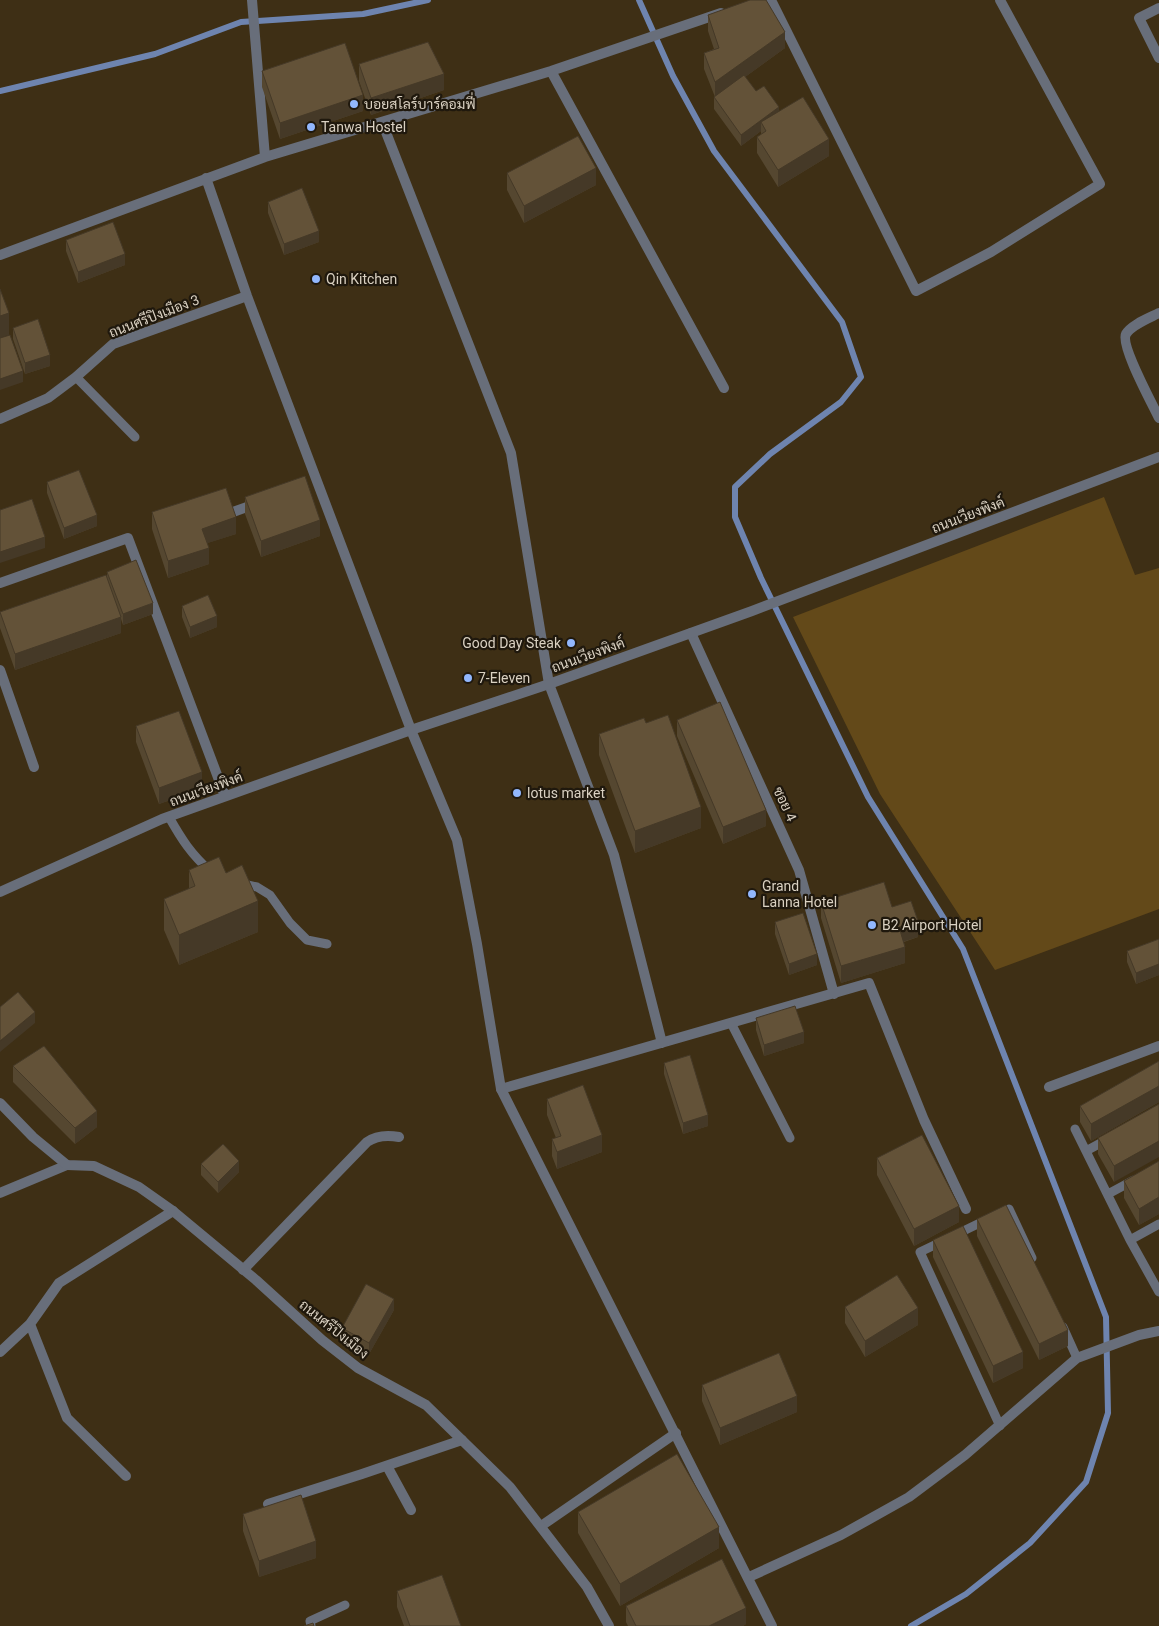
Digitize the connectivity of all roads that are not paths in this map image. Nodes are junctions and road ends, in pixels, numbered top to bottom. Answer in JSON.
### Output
{"nodes":[{"id":1,"x":252,"y":0,"type":"edge"},
{"id":2,"x":771,"y":0,"type":"edge"},
{"id":3,"x":1000,"y":0,"type":"edge"},
{"id":4,"x":1159,"y":8,"type":"edge"},
{"id":5,"x":730,"y":9,"type":"edge"},
{"id":6,"x":1159,"y":58,"type":"edge"},
{"id":7,"x":551,"y":71,"type":"junction"},
{"id":8,"x":382,"y":122,"type":"junction"},
{"id":9,"x":265,"y":157,"type":"junction"},
{"id":10,"x":206,"y":178,"type":"junction"},
{"id":11,"x":0,"y":255,"type":"edge"},
{"id":12,"x":247,"y":296,"type":"junction"},
{"id":13,"x":1159,"y":314,"type":"edge"},
{"id":14,"x":76,"y":377,"type":"junction"},
{"id":15,"x":724,"y":388,"type":"dead end"},
{"id":16,"x":1159,"y":418,"type":"edge"},
{"id":17,"x":0,"y":419,"type":"edge"},
{"id":18,"x":135,"y":437,"type":"dead end"},
{"id":19,"x":1159,"y":457,"type":"edge"},
{"id":20,"x":271,"y":499,"type":"edge"},
{"id":21,"x":233,"y":512,"type":"edge"},
{"id":22,"x":0,"y":583,"type":"edge"},
{"id":23,"x":691,"y":633,"type":"junction"},
{"id":24,"x":0,"y":670,"type":"edge"},
{"id":25,"x":549,"y":684,"type":"junction"},
{"id":26,"x":411,"y":730,"type":"junction"},
{"id":27,"x":34,"y":767,"type":"dead end"},
{"id":28,"x":225,"y":796,"type":"junction"},
{"id":29,"x":169,"y":817,"type":"junction"},
{"id":30,"x":0,"y":892,"type":"edge"},
{"id":31,"x":327,"y":944,"type":"dead end"},
{"id":32,"x":834,"y":994,"type":"junction"},
{"id":33,"x":731,"y":1023,"type":"junction"},
{"id":34,"x":662,"y":1043,"type":"junction"},
{"id":35,"x":1159,"y":1046,"type":"edge"},
{"id":36,"x":1049,"y":1087,"type":"dead end"},
{"id":37,"x":501,"y":1089,"type":"junction"},
{"id":38,"x":0,"y":1103,"type":"edge"},
{"id":39,"x":1075,"y":1129,"type":"dead end"},
{"id":40,"x":1118,"y":1133,"type":"edge"},
{"id":41,"x":399,"y":1137,"type":"dead end"},
{"id":42,"x":790,"y":1138,"type":"dead end"},
{"id":43,"x":1086,"y":1151,"type":"junction"},
{"id":44,"x":67,"y":1165,"type":"junction"},
{"id":45,"x":1142,"y":1176,"type":"edge"},
{"id":46,"x":0,"y":1194,"type":"edge"},
{"id":47,"x":1108,"y":1194,"type":"junction"},
{"id":48,"x":966,"y":1209,"type":"dead end"},
{"id":49,"x":173,"y":1211,"type":"junction"},
{"id":50,"x":1159,"y":1224,"type":"edge"},
{"id":51,"x":1130,"y":1240,"type":"junction"},
{"id":52,"x":243,"y":1270,"type":"junction"},
{"id":53,"x":1037,"y":1270,"type":"edge"},
{"id":54,"x":1159,"y":1292,"type":"edge"},
{"id":55,"x":1057,"y":1314,"type":"edge"},
{"id":56,"x":30,"y":1324,"type":"junction"},
{"id":57,"x":1159,"y":1331,"type":"edge"},
{"id":58,"x":0,"y":1352,"type":"edge"},
{"id":59,"x":1077,"y":1358,"type":"junction"},
{"id":60,"x":1000,"y":1426,"type":"junction"},
{"id":61,"x":676,"y":1433,"type":"junction"},
{"id":62,"x":462,"y":1440,"type":"junction"},
{"id":63,"x":386,"y":1466,"type":"junction"},
{"id":64,"x":126,"y":1476,"type":"dead end"},
{"id":65,"x":268,"y":1504,"type":"edge"},
{"id":66,"x":411,"y":1510,"type":"dead end"},
{"id":67,"x":541,"y":1526,"type":"junction"},
{"id":68,"x":749,"y":1577,"type":"junction"},
{"id":69,"x":345,"y":1605,"type":"dead end"},
{"id":70,"x":312,"y":1626,"type":"edge"},
{"id":71,"x":609,"y":1626,"type":"edge"},
{"id":72,"x":772,"y":1626,"type":"edge"}],
"edges":[{"from":1,"to":9,"type":"street"},
{"from":2,"to":3,"type":"street"},
{"from":4,"to":6,"type":"street"},
{"from":5,"to":7,"type":"street"},
{"from":7,"to":8,"type":"street"},
{"from":7,"to":15,"type":"street"},
{"from":8,"to":9,"type":"street"},
{"from":8,"to":25,"type":"street"},
{"from":9,"to":10,"type":"street"},
{"from":10,"to":11,"type":"street"},
{"from":10,"to":12,"type":"street"},
{"from":12,"to":14,"type":"street","name":"ถนนศรีปิงเมือง 3"},
{"from":12,"to":26,"type":"street"},
{"from":13,"to":16,"type":"street"},
{"from":14,"to":17,"type":"street","name":"ถนนศรีปิงเมือง 3"},
{"from":14,"to":18,"type":"lane"},
{"from":19,"to":23,"type":"street","name":"ถนนเวียงพิงค์"},
{"from":20,"to":21,"type":"street"},
{"from":22,"to":28,"type":"street"},
{"from":23,"to":25,"type":"street","name":"ถนนเวียงพิงค์"},
{"from":23,"to":32,"type":"street","name":"ซอย 4"},
{"from":24,"to":27,"type":"street"},
{"from":25,"to":26,"type":"street","name":"ถนนเวียงพิงค์"},
{"from":25,"to":34,"type":"street"},
{"from":26,"to":28,"type":"street","name":"ถนนเวียงพิงค์"},
{"from":26,"to":37,"type":"street"},
{"from":28,"to":29,"type":"street","name":"ถนนเวียงพิงค์"},
{"from":29,"to":30,"type":"street","name":"ถนนเวียงพิงค์"},
{"from":29,"to":31,"type":"lane"},
{"from":32,"to":33,"type":"street"},
{"from":32,"to":48,"type":"street"},
{"from":33,"to":34,"type":"street"},
{"from":33,"to":42,"type":"lane"},
{"from":34,"to":37,"type":"street"},
{"from":35,"to":36,"type":"street"},
{"from":37,"to":61,"type":"street"},
{"from":38,"to":44,"type":"street"},
{"from":39,"to":43,"type":"lane"},
{"from":40,"to":43,"type":"lane"},
{"from":41,"to":52,"type":"street"},
{"from":43,"to":47,"type":"lane"},
{"from":44,"to":46,"type":"street"},
{"from":44,"to":49,"type":"street","name":"ถนนศรีปิงเมือง"},
{"from":45,"to":47,"type":"lane"},
{"from":47,"to":51,"type":"lane"},
{"from":49,"to":52,"type":"street","name":"ถนนศรีปิงเมือง"},
{"from":49,"to":56,"type":"street"},
{"from":50,"to":51,"type":"lane"},
{"from":51,"to":54,"type":"lane"},
{"from":52,"to":62,"type":"street","name":"ถนนศรีปิงเมือง"},
{"from":53,"to":60,"type":"lane"},
{"from":55,"to":59,"type":"lane"},
{"from":56,"to":58,"type":"street"},
{"from":56,"to":64,"type":"street"},
{"from":57,"to":59,"type":"street"},
{"from":59,"to":60,"type":"street"},
{"from":60,"to":68,"type":"street"},
{"from":61,"to":67,"type":"street"},
{"from":61,"to":68,"type":"street"},
{"from":62,"to":63,"type":"street"},
{"from":62,"to":67,"type":"street","name":"ถนนศรีปิงเมือง"},
{"from":63,"to":65,"type":"street"},
{"from":63,"to":66,"type":"street"},
{"from":67,"to":71,"type":"street","name":"ถนนศรีปิงเมือง"},
{"from":68,"to":72,"type":"street"},
{"from":69,"to":70,"type":"lane"}]}
